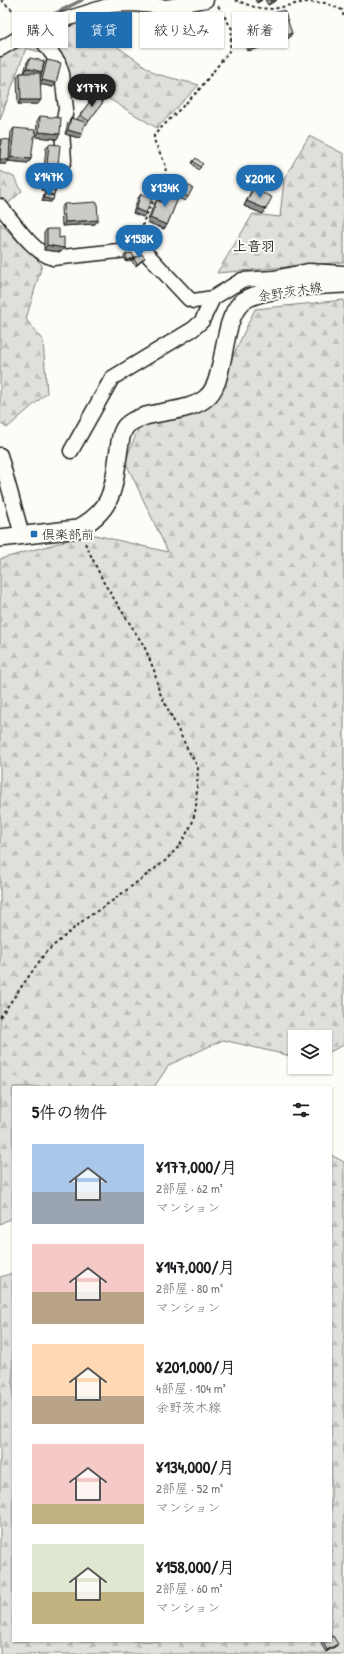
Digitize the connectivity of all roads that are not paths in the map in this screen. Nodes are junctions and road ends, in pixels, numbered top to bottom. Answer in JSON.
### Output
{"nodes":[{"id":1,"x":206,"y":0,"type":"edge"},
{"id":2,"x":68,"y":18,"type":"edge"},
{"id":3,"x":12,"y":42,"type":"edge"},
{"id":4,"x":48,"y":48,"type":"edge"},
{"id":5,"x":0,"y":49,"type":"edge"},
{"id":6,"x":64,"y":161,"type":"dead end"},
{"id":7,"x":0,"y":206,"type":"edge"},
{"id":8,"x":344,"y":273,"type":"edge"},
{"id":9,"x":344,"y":284,"type":"edge"},
{"id":10,"x":213,"y":298,"type":"junction"},
{"id":11,"x":71,"y":451,"type":"dead end"},
{"id":12,"x":0,"y":456,"type":"edge"},
{"id":13,"x":22,"y":535,"type":"junction"},
{"id":14,"x":0,"y":538,"type":"edge"}],
"edges":[{"from":1,"to":2,"type":"street"},
{"from":3,"to":5,"type":"street"},
{"from":4,"to":6,"type":"street"},
{"from":7,"to":10,"type":"street"},
{"from":8,"to":10,"type":"street"},
{"from":9,"to":13,"type":"main road","name":"余野茨木線"},
{"from":10,"to":11,"type":"street"},
{"from":12,"to":13,"type":"street"},
{"from":13,"to":14,"type":"main road","name":"余野茨木線"}]}
